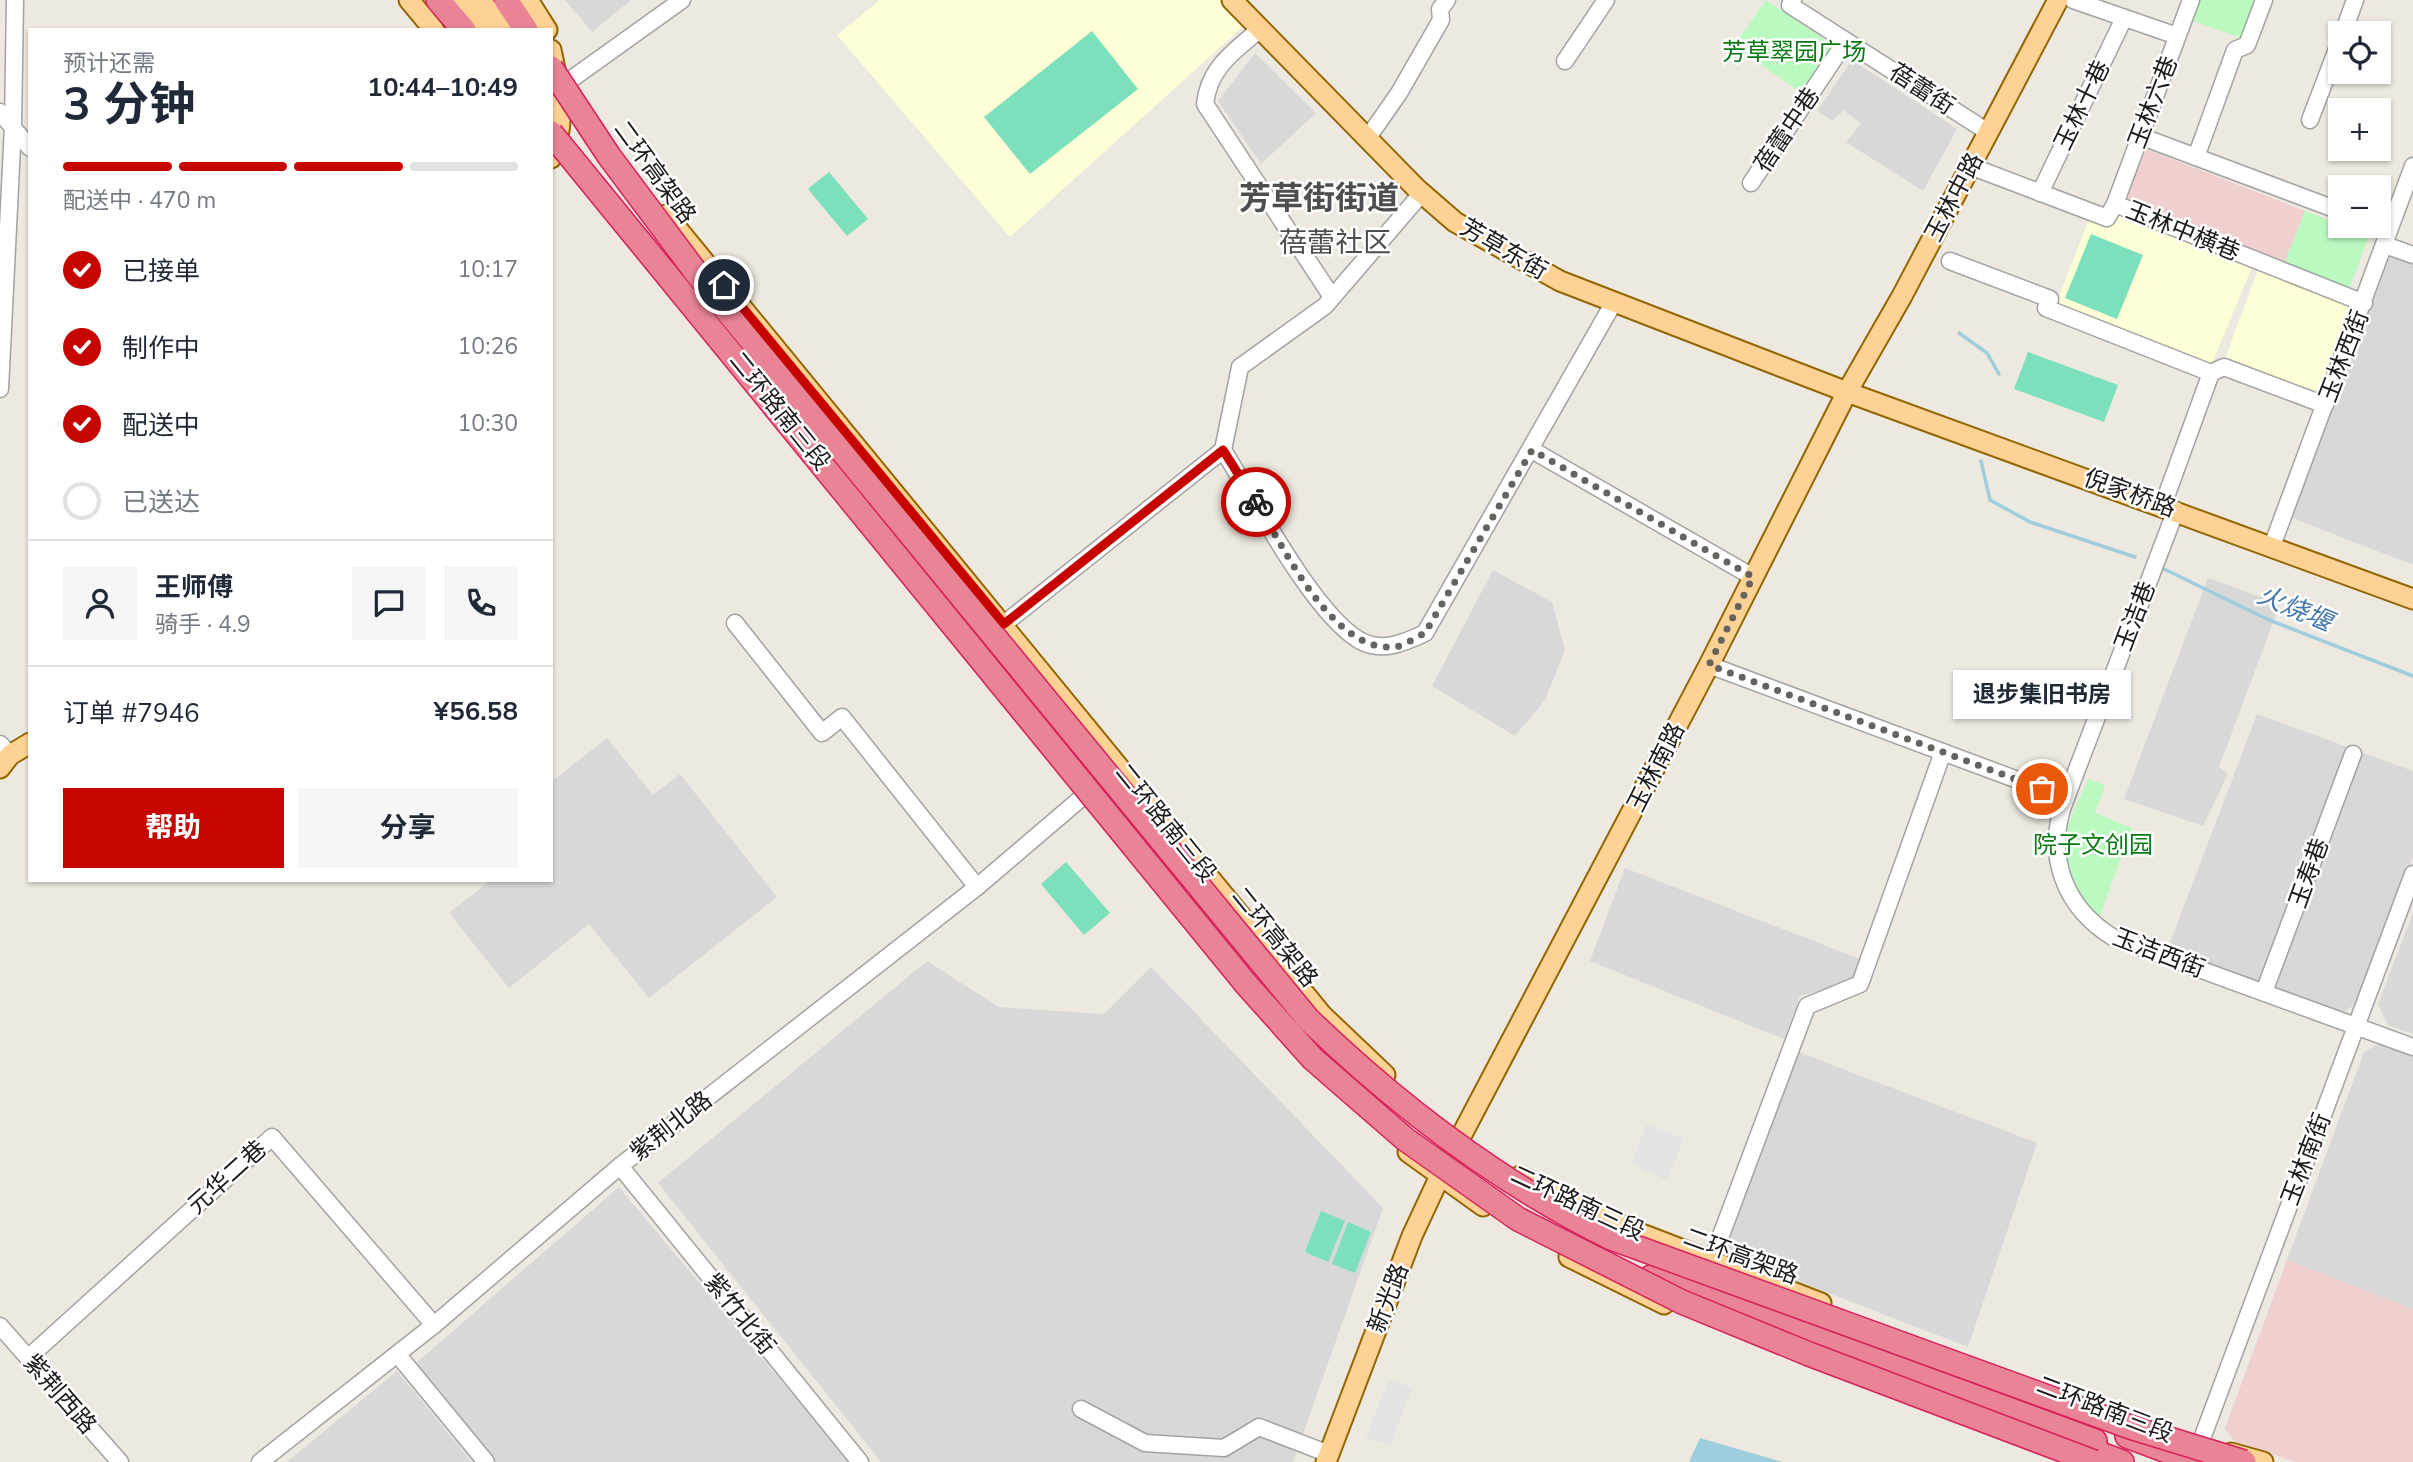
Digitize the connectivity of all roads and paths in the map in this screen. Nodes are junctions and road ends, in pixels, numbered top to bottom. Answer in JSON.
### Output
{"nodes":[{"id":1,"x":15,"y":0,"type":"edge"},
{"id":2,"x":409,"y":0,"type":"edge"},
{"id":3,"x":438,"y":0,"type":"edge"},
{"id":4,"x":461,"y":0,"type":"edge"},
{"id":5,"x":481,"y":0,"type":"edge"},
{"id":6,"x":506,"y":0,"type":"edge"},
{"id":7,"x":528,"y":0,"type":"edge"},
{"id":8,"x":682,"y":0,"type":"edge"},
{"id":9,"x":1232,"y":0,"type":"edge"},
{"id":10,"x":1447,"y":0,"type":"edge"},
{"id":11,"x":1606,"y":0,"type":"edge"},
{"id":12,"x":1793,"y":0,"type":"edge"},
{"id":13,"x":2058,"y":0,"type":"edge"},
{"id":14,"x":2073,"y":0,"type":"edge"},
{"id":15,"x":2191,"y":0,"type":"edge"},
{"id":16,"x":2264,"y":0,"type":"edge"},
{"id":17,"x":2355,"y":0,"type":"edge"},
{"id":18,"x":2124,"y":18,"type":"junction"},
{"id":19,"x":2347,"y":21,"type":"edge"},
{"id":20,"x":432,"y":28,"type":"edge"},
{"id":21,"x":462,"y":28,"type":"edge"},
{"id":22,"x":483,"y":28,"type":"edge"},
{"id":23,"x":504,"y":28,"type":"edge"},
{"id":24,"x":525,"y":28,"type":"edge"},
{"id":25,"x":546,"y":28,"type":"edge"},
{"id":26,"x":1260,"y":29,"type":"junction"},
{"id":27,"x":2178,"y":36,"type":"junction"},
{"id":28,"x":1846,"y":41,"type":"junction"},
{"id":29,"x":1565,"y":61,"type":"dead end"},
{"id":30,"x":2328,"y":73,"type":"edge"},
{"id":31,"x":554,"y":79,"type":"edge"},
{"id":32,"x":0,"y":112,"type":"edge"},
{"id":33,"x":2310,"y":120,"type":"dead end"},
{"id":34,"x":13,"y":127,"type":"junction"},
{"id":35,"x":1988,"y":132,"type":"junction"},
{"id":36,"x":554,"y":133,"type":"edge"},
{"id":37,"x":2140,"y":136,"type":"junction"},
{"id":38,"x":1367,"y":139,"type":"junction"},
{"id":39,"x":28,"y":146,"type":"edge"},
{"id":40,"x":2196,"y":157,"type":"junction"},
{"id":41,"x":1970,"y":166,"type":"junction"},
{"id":42,"x":2413,"y":166,"type":"edge"},
{"id":43,"x":1751,"y":183,"type":"dead end"},
{"id":44,"x":1422,"y":193,"type":"junction"},
{"id":45,"x":2040,"y":193,"type":"junction"},
{"id":46,"x":2115,"y":204,"type":"junction"},
{"id":47,"x":2328,"y":206,"type":"edge"},
{"id":48,"x":2391,"y":218,"type":"edge"},
{"id":49,"x":2383,"y":238,"type":"edge"},
{"id":50,"x":2390,"y":238,"type":"edge"},
{"id":51,"x":2413,"y":255,"type":"edge"},
{"id":52,"x":1950,"y":261,"type":"dead end"},
{"id":53,"x":1332,"y":298,"type":"junction"},
{"id":54,"x":1614,"y":302,"type":"junction"},
{"id":55,"x":2364,"y":303,"type":"junction"},
{"id":56,"x":2211,"y":373,"type":"junction"},
{"id":57,"x":0,"y":389,"type":"edge"},
{"id":58,"x":1847,"y":391,"type":"junction"},
{"id":59,"x":2325,"y":405,"type":"junction"},
{"id":60,"x":1223,"y":450,"type":"junction"},
{"id":61,"x":1532,"y":450,"type":"junction"},
{"id":62,"x":2170,"y":508,"type":"junction"},
{"id":63,"x":2272,"y":546,"type":"junction"},
{"id":64,"x":1753,"y":577,"type":"junction"},
{"id":65,"x":2413,"y":599,"type":"edge"},
{"id":66,"x":735,"y":623,"type":"dead end"},
{"id":67,"x":1004,"y":624,"type":"junction"},
{"id":68,"x":1709,"y":665,"type":"junction"},
{"id":69,"x":28,"y":732,"type":"edge"},
{"id":70,"x":28,"y":744,"type":"edge"},
{"id":71,"x":1943,"y":752,"type":"junction"},
{"id":72,"x":3,"y":753,"type":"edge"},
{"id":73,"x":2353,"y":754,"type":"dead end"},
{"id":74,"x":1086,"y":794,"type":"junction"},
{"id":75,"x":2066,"y":798,"type":"junction"},
{"id":76,"x":2413,"y":874,"type":"edge"},
{"id":77,"x":976,"y":887,"type":"junction"},
{"id":78,"x":2264,"y":992,"type":"junction"},
{"id":79,"x":2356,"y":1026,"type":"junction"},
{"id":80,"x":2413,"y":1047,"type":"edge"},
{"id":81,"x":1459,"y":1138,"type":"junction"},
{"id":82,"x":620,"y":1166,"type":"junction"},
{"id":83,"x":1439,"y":1178,"type":"junction"},
{"id":84,"x":1529,"y":1181,"type":"junction"},
{"id":85,"x":1463,"y":1194,"type":"junction"},
{"id":86,"x":1611,"y":1238,"type":"junction"},
{"id":87,"x":1586,"y":1253,"type":"junction"},
{"id":88,"x":1712,"y":1262,"type":"junction"},
{"id":89,"x":434,"y":1325,"type":"junction"},
{"id":90,"x":0,"y":1326,"type":"edge"},
{"id":91,"x":398,"y":1354,"type":"junction"},
{"id":92,"x":29,"y":1357,"type":"junction"},
{"id":93,"x":1956,"y":1400,"type":"junction"},
{"id":94,"x":1081,"y":1409,"type":"dead end"},
{"id":95,"x":2020,"y":1440,"type":"junction"},
{"id":96,"x":2198,"y":1453,"type":"edge"},
{"id":97,"x":2138,"y":1455,"type":"edge"},
{"id":98,"x":1328,"y":1458,"type":"edge"},
{"id":99,"x":120,"y":1462,"type":"edge"},
{"id":100,"x":260,"y":1462,"type":"edge"},
{"id":101,"x":486,"y":1462,"type":"edge"},
{"id":102,"x":860,"y":1462,"type":"edge"},
{"id":103,"x":2072,"y":1462,"type":"edge"},
{"id":104,"x":2094,"y":1462,"type":"edge"},
{"id":105,"x":2223,"y":1462,"type":"edge"},
{"id":106,"x":2244,"y":1462,"type":"edge"},
{"id":107,"x":2263,"y":1462,"type":"edge"}],
"edges":[{"from":1,"to":34,"type":"street"},
{"from":2,"to":20,"type":"main road"},
{"from":3,"to":21,"type":"highway"},
{"from":4,"to":22,"type":"main road"},
{"from":5,"to":23,"type":"main road"},
{"from":6,"to":24,"type":"highway"},
{"from":7,"to":25,"type":"main road"},
{"from":8,"to":31,"type":"street"},
{"from":9,"to":26,"type":"main road","name":"芳草东街"},
{"from":10,"to":38,"type":"street"},
{"from":11,"to":29,"type":"street"},
{"from":12,"to":28,"type":"street","name":"蓓蕾街"},
{"from":13,"to":35,"type":"main road","name":"玉林中路"},
{"from":14,"to":18,"type":"street"},
{"from":15,"to":27,"type":"street","name":"玉林六巷"},
{"from":16,"to":40,"type":"street"},
{"from":17,"to":19,"type":"street"},
{"from":18,"to":27,"type":"street"},
{"from":18,"to":45,"type":"street","name":"玉林十巷"},
{"from":26,"to":38,"type":"main road","name":"芳草东街"},
{"from":26,"to":53,"type":"street"},
{"from":27,"to":37,"type":"street","name":"玉林六巷"},
{"from":28,"to":35,"type":"street","name":"蓓蕾街"},
{"from":28,"to":43,"type":"street","name":"蓓蕾中巷"},
{"from":30,"to":33,"type":"street"},
{"from":31,"to":36,"type":"main road"},
{"from":31,"to":67,"type":"main road","name":"二环路南三段"},
{"from":31,"to":86,"type":"highway","name":"二环高架路","bridge":true},
{"from":32,"to":34,"type":"street"},
{"from":34,"to":39,"type":"street"},
{"from":34,"to":57,"type":"street"},
{"from":35,"to":41,"type":"main road","name":"玉林中路"},
{"from":36,"to":74,"type":"main road","name":"二环路南三段"},
{"from":36,"to":87,"type":"highway","name":"二环高架路","bridge":true},
{"from":37,"to":40,"type":"street"},
{"from":37,"to":46,"type":"street","name":"玉林六巷"},
{"from":38,"to":44,"type":"main road","name":"芳草东街"},
{"from":40,"to":47,"type":"street"},
{"from":41,"to":45,"type":"street","name":"玉林中横巷"},
{"from":41,"to":58,"type":"main road","name":"玉林中路"},
{"from":42,"to":48,"type":"street","name":"玉林西街"},
{"from":44,"to":53,"type":"street"},
{"from":44,"to":54,"type":"main road","name":"芳草东街"},
{"from":45,"to":46,"type":"street","name":"玉林中横巷"},
{"from":46,"to":55,"type":"street","name":"玉林中横巷"},
{"from":49,"to":55,"type":"street","name":"玉林西街"},
{"from":50,"to":51,"type":"street"},
{"from":52,"to":56,"type":"street"},
{"from":53,"to":60,"type":"street"},
{"from":54,"to":58,"type":"main road","name":"芳草东街"},
{"from":54,"to":61,"type":"street"},
{"from":55,"to":59,"type":"street","name":"玉林西街"},
{"from":56,"to":59,"type":"street"},
{"from":56,"to":62,"type":"street","name":"玉洁巷"},
{"from":58,"to":62,"type":"main road","name":"倪家桥路"},
{"from":58,"to":64,"type":"main road","name":"玉林南路"},
{"from":59,"to":63,"type":"street","name":"玉林西街"},
{"from":60,"to":61,"type":"street"},
{"from":60,"to":67,"type":"street"},
{"from":61,"to":64,"type":"street"},
{"from":62,"to":63,"type":"main road","name":"倪家桥路"},
{"from":62,"to":75,"type":"street","name":"玉洁巷"},
{"from":63,"to":65,"type":"main road","name":"倪家桥路"},
{"from":64,"to":68,"type":"main road","name":"玉林南路"},
{"from":66,"to":77,"type":"street"},
{"from":67,"to":81,"type":"main road","name":"二环路南三段"},
{"from":68,"to":71,"type":"street"},
{"from":68,"to":81,"type":"main road","name":"玉林南路"},
{"from":69,"to":72,"type":"main road"},
{"from":70,"to":72,"type":"main road"},
{"from":71,"to":75,"type":"street"},
{"from":71,"to":88,"type":"street"},
{"from":73,"to":78,"type":"street","name":"玉寿巷"},
{"from":74,"to":77,"type":"street","name":"紫荆北路"},
{"from":74,"to":83,"type":"main road","name":"二环路南三段"},
{"from":75,"to":78,"type":"street","name":"玉洁西街"},
{"from":76,"to":79,"type":"street","name":"玉林南街"},
{"from":77,"to":82,"type":"street","name":"紫荆北路"},
{"from":78,"to":79,"type":"street","name":"玉洁西街"},
{"from":79,"to":80,"type":"street","name":"玉洁西街"},
{"from":79,"to":96,"type":"street","name":"玉林南街"},
{"from":81,"to":83,"type":"main road","name":"新光路"},
{"from":81,"to":84,"type":"main road","name":"二环路南三段"},
{"from":82,"to":89,"type":"street","name":"紫荆北路"},
{"from":82,"to":102,"type":"street","name":"紫竹北街"},
{"from":83,"to":85,"type":"main road","name":"二环路南三段"},
{"from":83,"to":98,"type":"main road","name":"新光路"},
{"from":84,"to":88,"type":"main road","name":"二环路南三段"},
{"from":84,"to":105,"type":"highway"},
{"from":85,"to":93,"type":"highway"},
{"from":85,"to":95,"type":"main road","name":"二环路南三段"},
{"from":86,"to":97,"type":"highway","bridge":true},
{"from":86,"to":106,"type":"highway","name":"二环高架路","bridge":true},
{"from":87,"to":97,"type":"highway","bridge":true},
{"from":87,"to":104,"type":"highway","name":"二环高架路","bridge":true},
{"from":88,"to":96,"type":"main road","name":"二环路南三段"},
{"from":89,"to":91,"type":"street","name":"紫荆北路"},
{"from":89,"to":92,"type":"street","name":"元华二巷"},
{"from":90,"to":92,"type":"street","name":"紫荆西路"},
{"from":91,"to":100,"type":"street","name":"紫荆北路"},
{"from":91,"to":101,"type":"street"},
{"from":92,"to":99,"type":"street","name":"紫荆西路"},
{"from":93,"to":95,"type":"main road"},
{"from":93,"to":97,"type":"highway"},
{"from":94,"to":98,"type":"street"},
{"from":95,"to":103,"type":"main road","name":"二环路南三段"},
{"from":96,"to":97,"type":"highway"},
{"from":96,"to":107,"type":"main road","name":"二环路南三段"}]}
